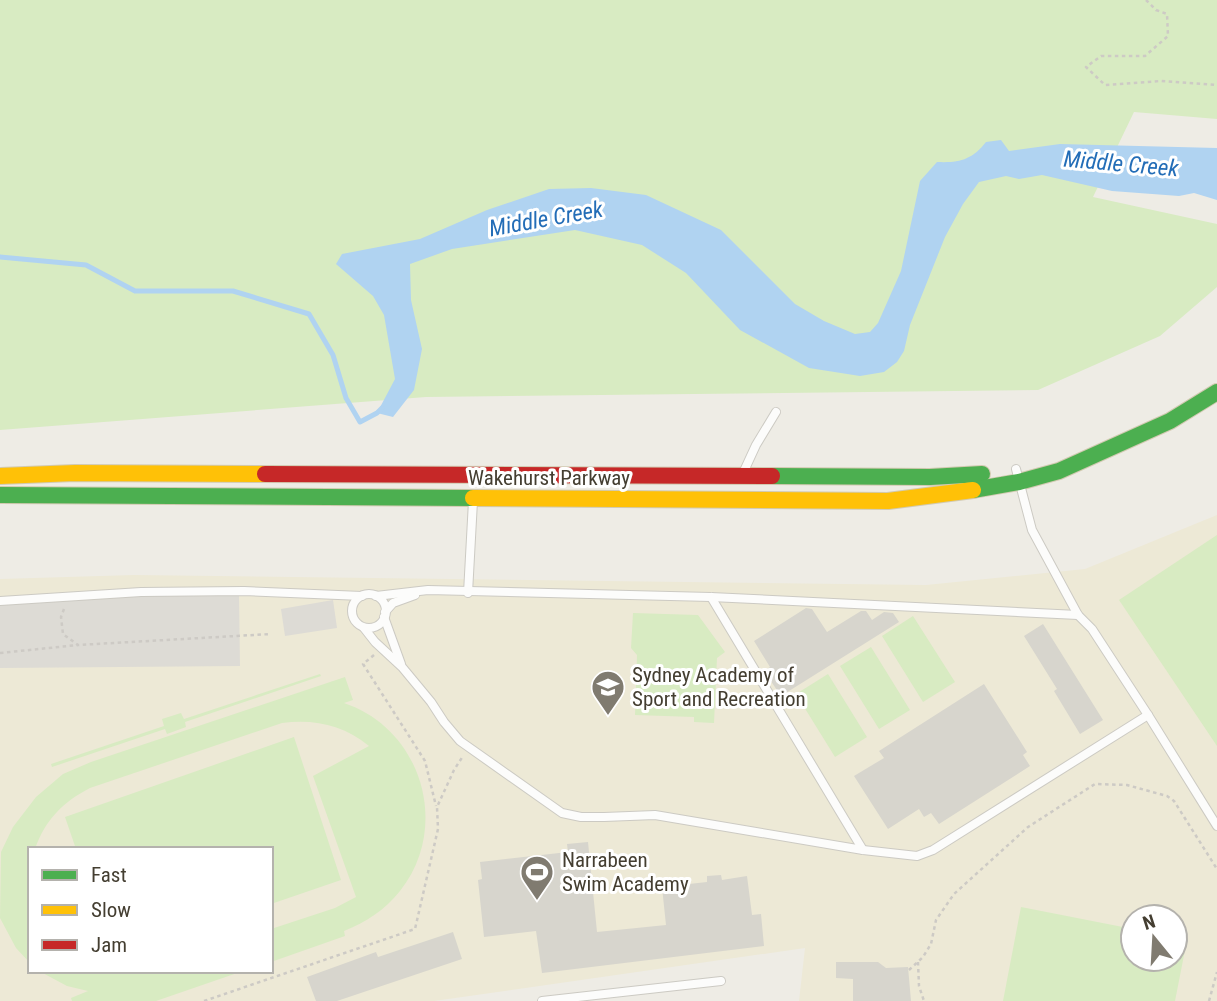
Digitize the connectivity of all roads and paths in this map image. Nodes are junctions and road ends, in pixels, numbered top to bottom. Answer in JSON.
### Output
{"nodes":[{"id":1,"x":1146,"y":0,"type":"edge"},
{"id":2,"x":1217,"y":85,"type":"edge"},
{"id":3,"x":1217,"y":391,"type":"edge"},
{"id":4,"x":776,"y":412,"type":"dead end"},
{"id":5,"x":1018,"y":475,"type":"junction"},
{"id":6,"x":0,"y":476,"type":"edge"},
{"id":7,"x":741,"y":477,"type":"junction"},
{"id":8,"x":0,"y":495,"type":"edge"},
{"id":9,"x":473,"y":499,"type":"junction"},
{"id":10,"x":428,"y":590,"type":"junction"},
{"id":11,"x":468,"y":593,"type":"junction"},
{"id":12,"x":78,"y":596,"type":"junction"},
{"id":13,"x":362,"y":596,"type":"junction"},
{"id":14,"x":376,"y":596,"type":"junction"},
{"id":15,"x":711,"y":597,"type":"junction"},
{"id":16,"x":0,"y":601,"type":"edge"},
{"id":17,"x":385,"y":615,"type":"junction"},
{"id":18,"x":1078,"y":615,"type":"junction"},
{"id":19,"x":364,"y":628,"type":"junction"},
{"id":20,"x":271,"y":634,"type":"dead end"},
{"id":21,"x":78,"y":645,"type":"junction"},
{"id":22,"x":382,"y":648,"type":"junction"},
{"id":23,"x":0,"y":653,"type":"edge"},
{"id":24,"x":402,"y":667,"type":"junction"},
{"id":25,"x":1148,"y":715,"type":"junction"},
{"id":26,"x":469,"y":748,"type":"junction"},
{"id":27,"x":437,"y":807,"type":"junction"},
{"id":28,"x":1217,"y":826,"type":"edge"},
{"id":29,"x":863,"y":850,"type":"junction"},
{"id":30,"x":1217,"y":870,"type":"edge"},
{"id":31,"x":918,"y":962,"type":"junction"},
{"id":32,"x":909,"y":971,"type":"dead end"},
{"id":33,"x":1217,"y":972,"type":"edge"},
{"id":34,"x":721,"y":981,"type":"dead end"},
{"id":35,"x":204,"y":1001,"type":"edge"},
{"id":36,"x":542,"y":1001,"type":"edge"},
{"id":37,"x":924,"y":1001,"type":"edge"},
{"id":38,"x":1209,"y":1001,"type":"edge"}],
"edges":[{"from":1,"to":2,"type":"path"},
{"from":3,"to":5,"type":"main road","name":"Wakehurst Parkway"},
{"from":4,"to":7,"type":"lane"},
{"from":5,"to":7,"type":"main road","name":"Wakehurst Parkway"},
{"from":5,"to":9,"type":"main road","name":"Wakehurst Parkway"},
{"from":5,"to":18,"type":"lane"},
{"from":6,"to":7,"type":"main road","name":"Wakehurst Parkway"},
{"from":8,"to":9,"type":"main road","name":"Wakehurst Parkway"},
{"from":9,"to":11,"type":"lane"},
{"from":10,"to":11,"type":"lane"},
{"from":10,"to":14,"type":"lane"},
{"from":10,"to":17,"type":"lane"},
{"from":11,"to":15,"type":"lane"},
{"from":12,"to":13,"type":"lane"},
{"from":12,"to":16,"type":"lane"},
{"from":12,"to":21,"type":"path"},
{"from":13,"to":14,"type":"lane"},
{"from":13,"to":19,"type":"lane"},
{"from":14,"to":17,"type":"lane"},
{"from":15,"to":18,"type":"lane"},
{"from":15,"to":29,"type":"lane"},
{"from":17,"to":19,"type":"lane"},
{"from":17,"to":24,"type":"lane"},
{"from":18,"to":25,"type":"lane"},
{"from":19,"to":22,"type":"lane"},
{"from":20,"to":21,"type":"path"},
{"from":21,"to":23,"type":"path"},
{"from":22,"to":24,"type":"lane"},
{"from":22,"to":27,"type":"path"},
{"from":24,"to":26,"type":"lane"},
{"from":25,"to":28,"type":"lane"},
{"from":25,"to":29,"type":"lane"},
{"from":26,"to":27,"type":"path"},
{"from":26,"to":29,"type":"lane"},
{"from":27,"to":35,"type":"path"},
{"from":30,"to":31,"type":"path"},
{"from":31,"to":32,"type":"path"},
{"from":31,"to":37,"type":"path"},
{"from":33,"to":38,"type":"path"},
{"from":34,"to":36,"type":"lane"}]}
